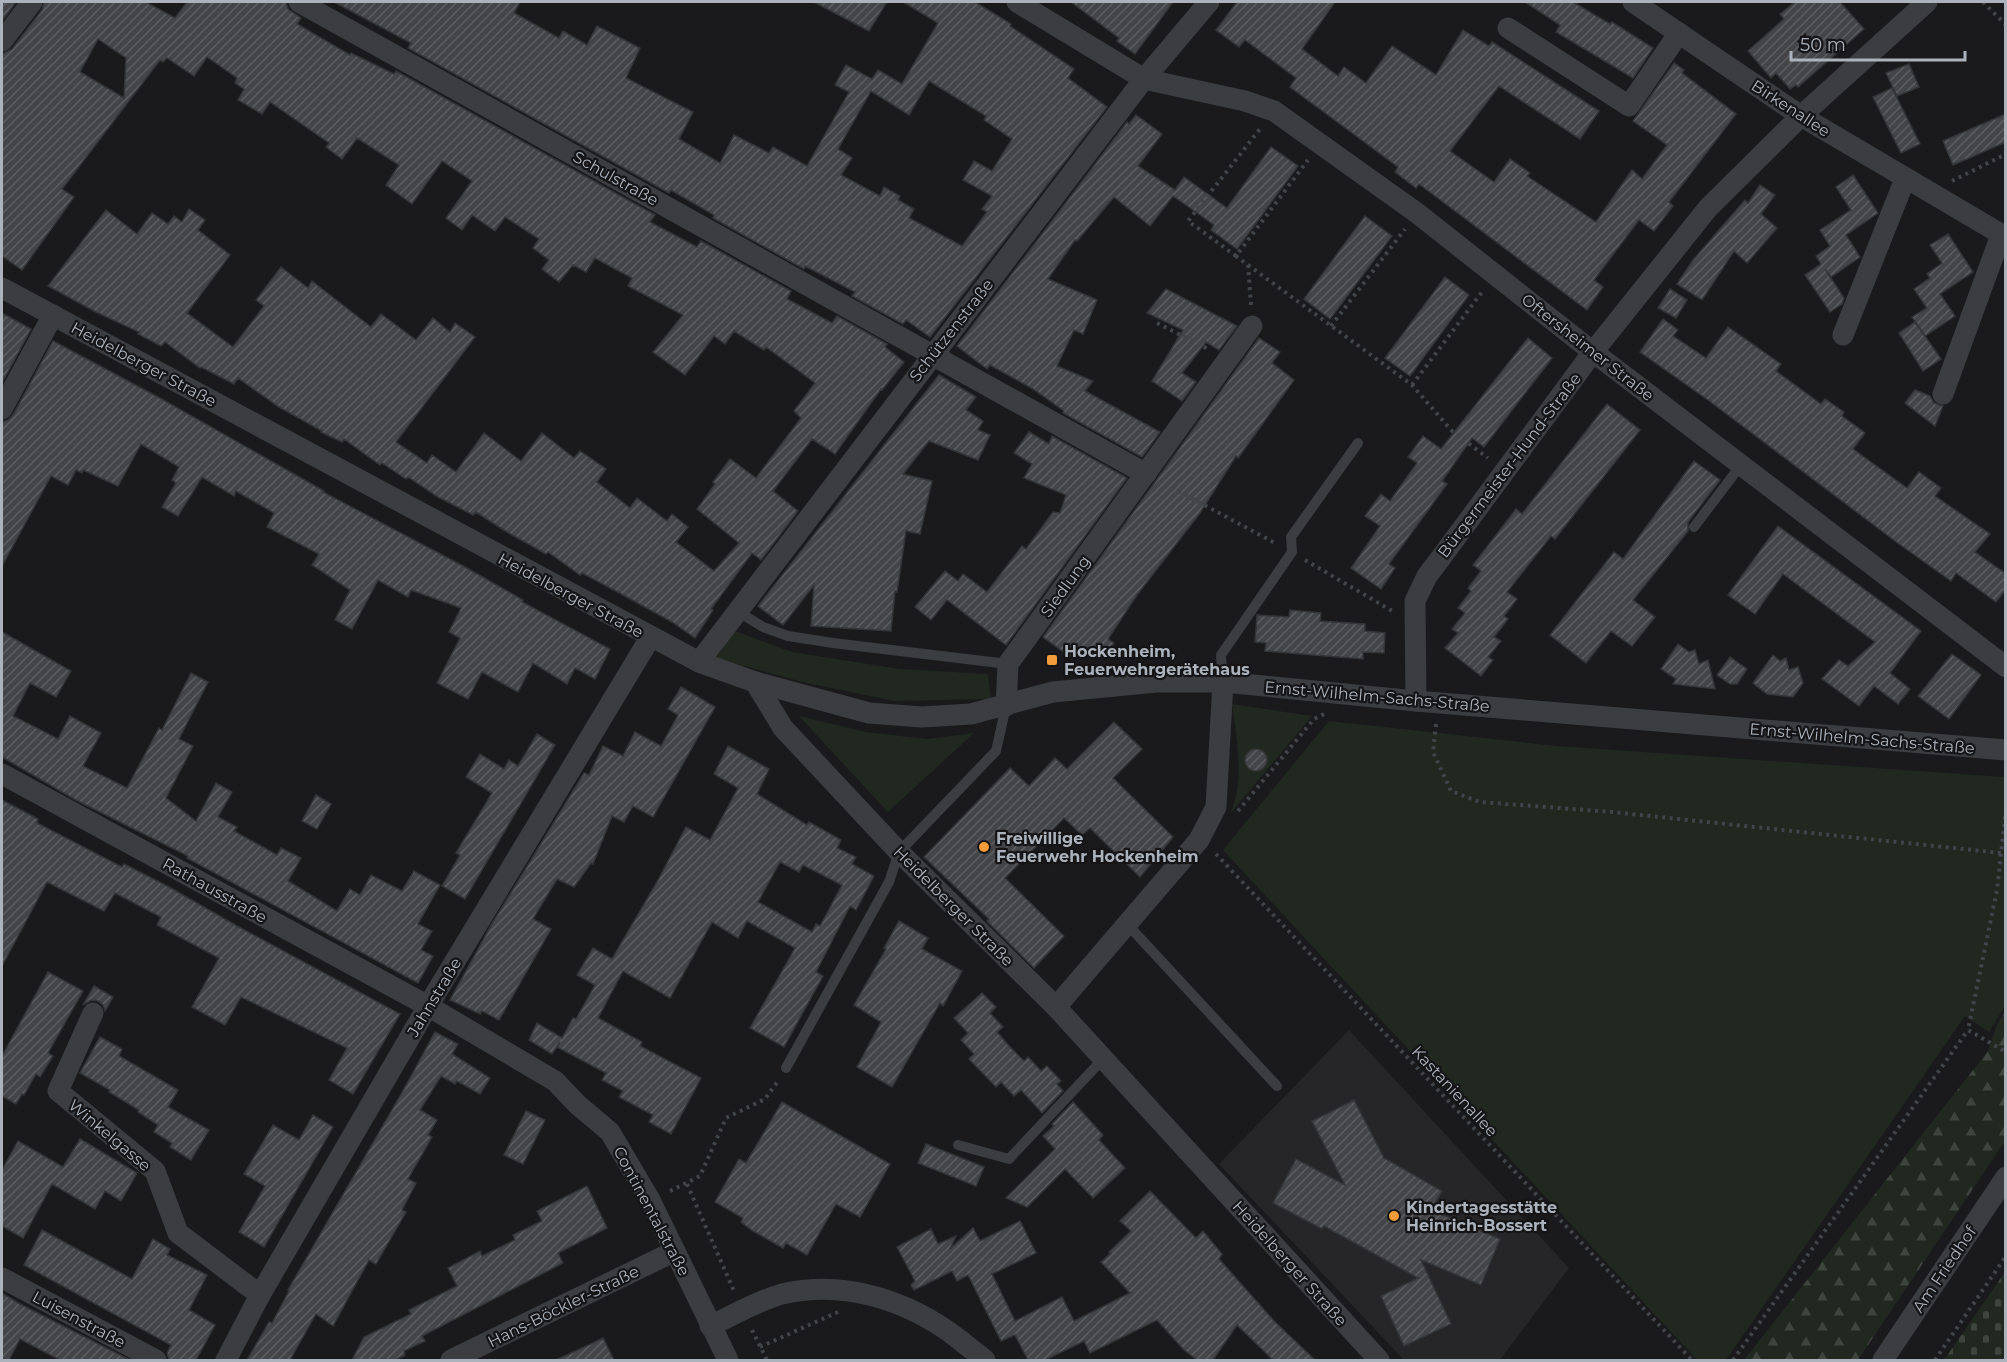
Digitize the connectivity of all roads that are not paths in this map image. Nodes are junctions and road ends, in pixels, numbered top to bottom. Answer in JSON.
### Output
{"nodes":[{"id":1,"x":32,"y":2,"type":"edge"},
{"id":2,"x":299,"y":2,"type":"edge"},
{"id":3,"x":1017,"y":2,"type":"edge"},
{"id":4,"x":1209,"y":2,"type":"edge"},
{"id":5,"x":1633,"y":2,"type":"edge"},
{"id":6,"x":1928,"y":2,"type":"edge"},
{"id":7,"x":1508,"y":28,"type":"dead end"},
{"id":8,"x":1679,"y":33,"type":"junction"},
{"id":9,"x":2,"y":41,"type":"edge"},
{"id":10,"x":1144,"y":80,"type":"junction"},
{"id":11,"x":1801,"y":116,"type":"junction"},
{"id":12,"x":1905,"y":178,"type":"junction"},
{"id":13,"x":2003,"y":236,"type":"edge"},
{"id":14,"x":2,"y":288,"type":"edge"},
{"id":15,"x":53,"y":315,"type":"junction"},
{"id":16,"x":1252,"y":326,"type":"road end"},
{"id":17,"x":1843,"y":335,"type":"dead end"},
{"id":18,"x":1593,"y":352,"type":"junction"},
{"id":19,"x":933,"y":354,"type":"junction"},
{"id":20,"x":1943,"y":394,"type":"dead end"},
{"id":21,"x":2,"y":409,"type":"edge"},
{"id":22,"x":1358,"y":443,"type":"dead end"},
{"id":23,"x":1741,"y":465,"type":"junction"},
{"id":24,"x":1146,"y":474,"type":"junction"},
{"id":25,"x":1694,"y":527,"type":"dead end"},
{"id":26,"x":737,"y":611,"type":"junction"},
{"id":27,"x":650,"y":638,"type":"junction"},
{"id":28,"x":699,"y":662,"type":"junction"},
{"id":29,"x":1008,"y":664,"type":"junction"},
{"id":30,"x":2006,"y":667,"type":"edge"},
{"id":31,"x":755,"y":682,"type":"junction"},
{"id":32,"x":1223,"y":682,"type":"junction"},
{"id":33,"x":1416,"y":701,"type":"junction"},
{"id":34,"x":1006,"y":706,"type":"junction"},
{"id":35,"x":2006,"y":750,"type":"edge"},
{"id":36,"x":2,"y":774,"type":"edge"},
{"id":37,"x":899,"y":852,"type":"junction"},
{"id":38,"x":1127,"y":924,"type":"junction"},
{"id":39,"x":428,"y":1006,"type":"junction"},
{"id":40,"x":1056,"y":1007,"type":"junction"},
{"id":41,"x":93,"y":1013,"type":"dead end"},
{"id":42,"x":1103,"y":1059,"type":"junction"},
{"id":43,"x":786,"y":1068,"type":"road end"},
{"id":44,"x":1277,"y":1086,"type":"dead end"},
{"id":45,"x":958,"y":1145,"type":"dead end"},
{"id":46,"x":2006,"y":1177,"type":"edge"},
{"id":47,"x":675,"y":1251,"type":"junction"},
{"id":48,"x":2,"y":1278,"type":"edge"},
{"id":49,"x":260,"y":1295,"type":"junction"},
{"id":50,"x":710,"y":1326,"type":"junction"},
{"id":51,"x":156,"y":1360,"type":"edge"},
{"id":52,"x":226,"y":1360,"type":"edge"},
{"id":53,"x":451,"y":1360,"type":"edge"},
{"id":54,"x":728,"y":1360,"type":"edge"},
{"id":55,"x":985,"y":1360,"type":"edge"},
{"id":56,"x":1378,"y":1360,"type":"edge"},
{"id":57,"x":1883,"y":1360,"type":"edge"}],
"edges":[{"from":1,"to":9,"type":"street"},
{"from":2,"to":19,"type":"street","name":"Schulstraße"},
{"from":3,"to":10,"type":"street","name":"Oftersheimer Straße"},
{"from":4,"to":10,"type":"street","name":"Schützenstraße"},
{"from":5,"to":8,"type":"street","name":"Birkenallee"},
{"from":6,"to":11,"type":"street","name":"Bürgermeister-Hund-Straße"},
{"from":7,"to":8,"type":"street"},
{"from":8,"to":11,"type":"street","name":"Birkenallee"},
{"from":10,"to":18,"type":"street","name":"Oftersheimer Straße"},
{"from":10,"to":19,"type":"street","name":"Schützenstraße"},
{"from":11,"to":12,"type":"street","name":"Birkenallee"},
{"from":11,"to":18,"type":"street","name":"Bürgermeister-Hund-Straße"},
{"from":12,"to":13,"type":"street","name":"Birkenallee"},
{"from":12,"to":17,"type":"street"},
{"from":13,"to":20,"type":"street","name":"Birkenallee"},
{"from":14,"to":15,"type":"street","name":"Heidelberger Straße"},
{"from":15,"to":21,"type":"street"},
{"from":15,"to":27,"type":"street","name":"Heidelberger Straße"},
{"from":16,"to":24,"type":"street","name":"Siedlung"},
{"from":18,"to":23,"type":"street","name":"Oftersheimer Straße"},
{"from":18,"to":33,"type":"street","name":"Bürgermeister-Hund-Straße"},
{"from":19,"to":24,"type":"street"},
{"from":19,"to":26,"type":"street","name":"Schützenstraße"},
{"from":22,"to":32,"type":"lane"},
{"from":23,"to":25,"type":"lane"},
{"from":23,"to":30,"type":"street","name":"Oftersheimer Straße"},
{"from":24,"to":29,"type":"street","name":"Siedlung"},
{"from":26,"to":28,"type":"street","name":"Schützenstraße"},
{"from":26,"to":29,"type":"lane"},
{"from":27,"to":28,"type":"street","name":"Heidelberger Straße"},
{"from":27,"to":39,"type":"street","name":"Jahnstraße"},
{"from":28,"to":31,"type":"street","name":"Heidelberger Straße"},
{"from":29,"to":34,"type":"street"},
{"from":31,"to":34,"type":"street","name":"Ernst-Wilhelm-Sachs-Straße"},
{"from":31,"to":37,"type":"street","name":"Heidelberger Straße"},
{"from":32,"to":33,"type":"street","name":"Ernst-Wilhelm-Sachs-Straße"},
{"from":32,"to":34,"type":"street","name":"Ernst-Wilhelm-Sachs-Straße"},
{"from":32,"to":38,"type":"street"},
{"from":33,"to":35,"type":"street","name":"Ernst-Wilhelm-Sachs-Straße"},
{"from":34,"to":37,"type":"lane"},
{"from":36,"to":39,"type":"street","name":"Rathausstraße"},
{"from":37,"to":40,"type":"street","name":"Heidelberger Straße"},
{"from":37,"to":43,"type":"lane"},
{"from":38,"to":40,"type":"street"},
{"from":38,"to":44,"type":"lane"},
{"from":39,"to":47,"type":"street","name":"Continentalstraße"},
{"from":39,"to":49,"type":"street","name":"Jahnstraße"},
{"from":40,"to":42,"type":"street","name":"Heidelberger Straße"},
{"from":41,"to":49,"type":"street","name":"Winkelgasse"},
{"from":42,"to":45,"type":"lane"},
{"from":42,"to":56,"type":"street","name":"Heidelberger Straße"},
{"from":46,"to":57,"type":"street","name":"Am Friedhof"},
{"from":47,"to":50,"type":"street","name":"Continentalstraße"},
{"from":47,"to":53,"type":"street","name":"Hans-Böckler-Straße"},
{"from":48,"to":51,"type":"street","name":"Luisenstraße"},
{"from":49,"to":52,"type":"street","name":"Jahnstraße"},
{"from":50,"to":54,"type":"street","name":"Continentalstraße"},
{"from":50,"to":55,"type":"street"}]}
